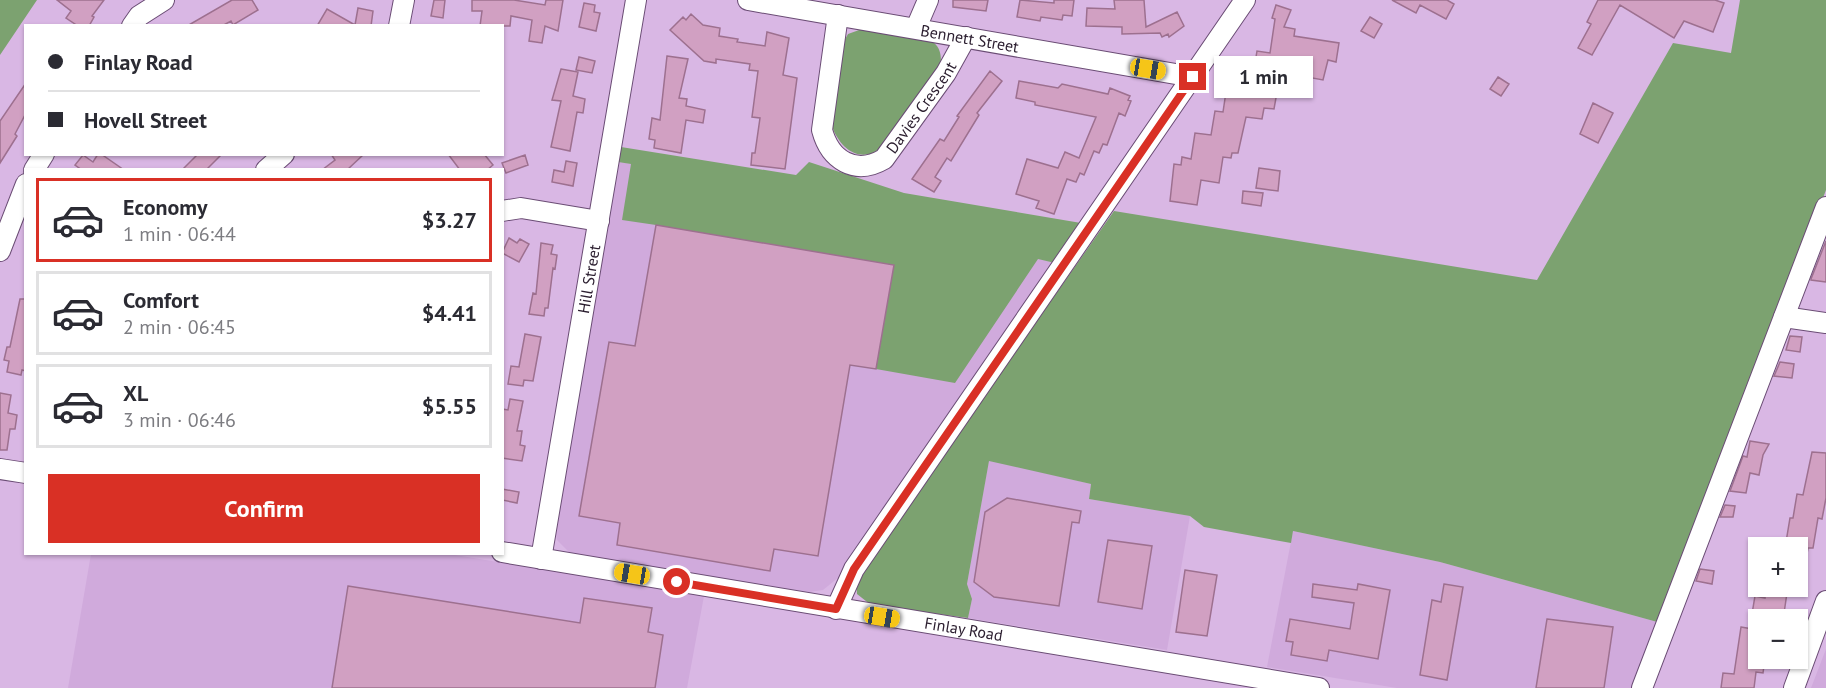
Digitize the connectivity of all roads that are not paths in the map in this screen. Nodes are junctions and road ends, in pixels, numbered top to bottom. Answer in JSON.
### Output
{"nodes":[{"id":1,"x":164,"y":0,"type":"edge"},
{"id":2,"x":404,"y":0,"type":"edge"},
{"id":3,"x":636,"y":0,"type":"edge"},
{"id":4,"x":748,"y":0,"type":"edge"},
{"id":5,"x":928,"y":0,"type":"edge"},
{"id":6,"x":1245,"y":0,"type":"edge"},
{"id":7,"x":838,"y":15,"type":"junction"},
{"id":8,"x":133,"y":24,"type":"edge"},
{"id":9,"x":399,"y":24,"type":"edge"},
{"id":10,"x":916,"y":28,"type":"junction"},
{"id":11,"x":966,"y":37,"type":"junction"},
{"id":12,"x":1193,"y":77,"type":"junction"},
{"id":13,"x":282,"y":156,"type":"edge"},
{"id":14,"x":268,"y":168,"type":"edge"},
{"id":15,"x":24,"y":189,"type":"edge"},
{"id":16,"x":1826,"y":207,"type":"edge"},
{"id":17,"x":504,"y":211,"type":"edge"},
{"id":18,"x":599,"y":221,"type":"junction"},
{"id":19,"x":0,"y":251,"type":"edge"},
{"id":20,"x":1784,"y":317,"type":"junction"},
{"id":21,"x":1826,"y":323,"type":"edge"},
{"id":22,"x":0,"y":468,"type":"edge"},
{"id":23,"x":24,"y":472,"type":"edge"},
{"id":24,"x":504,"y":552,"type":"edge"},
{"id":25,"x":542,"y":559,"type":"junction"},
{"id":26,"x":1826,"y":602,"type":"edge"},
{"id":27,"x":836,"y":609,"type":"junction"},
{"id":28,"x":1306,"y":687,"type":"edge"},
{"id":29,"x":1642,"y":688,"type":"edge"},
{"id":30,"x":1794,"y":688,"type":"edge"}],
"edges":[{"from":1,"to":8,"type":"street"},
{"from":2,"to":9,"type":"street"},
{"from":3,"to":18,"type":"street","name":"Hill Street"},
{"from":4,"to":7,"type":"street","name":"Bennett Street"},
{"from":5,"to":10,"type":"street"},
{"from":6,"to":12,"type":"street"},
{"from":7,"to":10,"type":"street","name":"Bennett Street"},
{"from":7,"to":11,"type":"street","name":"Davies Crescent"},
{"from":10,"to":11,"type":"street","name":"Bennett Street"},
{"from":11,"to":12,"type":"street","name":"Bennett Street"},
{"from":12,"to":27,"type":"street"},
{"from":13,"to":14,"type":"street"},
{"from":15,"to":19,"type":"street"},
{"from":16,"to":20,"type":"street"},
{"from":17,"to":18,"type":"street"},
{"from":18,"to":25,"type":"street","name":"Hill Street"},
{"from":20,"to":21,"type":"street"},
{"from":20,"to":29,"type":"street"},
{"from":22,"to":23,"type":"street"},
{"from":24,"to":25,"type":"street","name":"Finlay Road"},
{"from":25,"to":27,"type":"street","name":"Finlay Road"},
{"from":26,"to":30,"type":"street"},
{"from":27,"to":28,"type":"street","name":"Finlay Road"}]}
